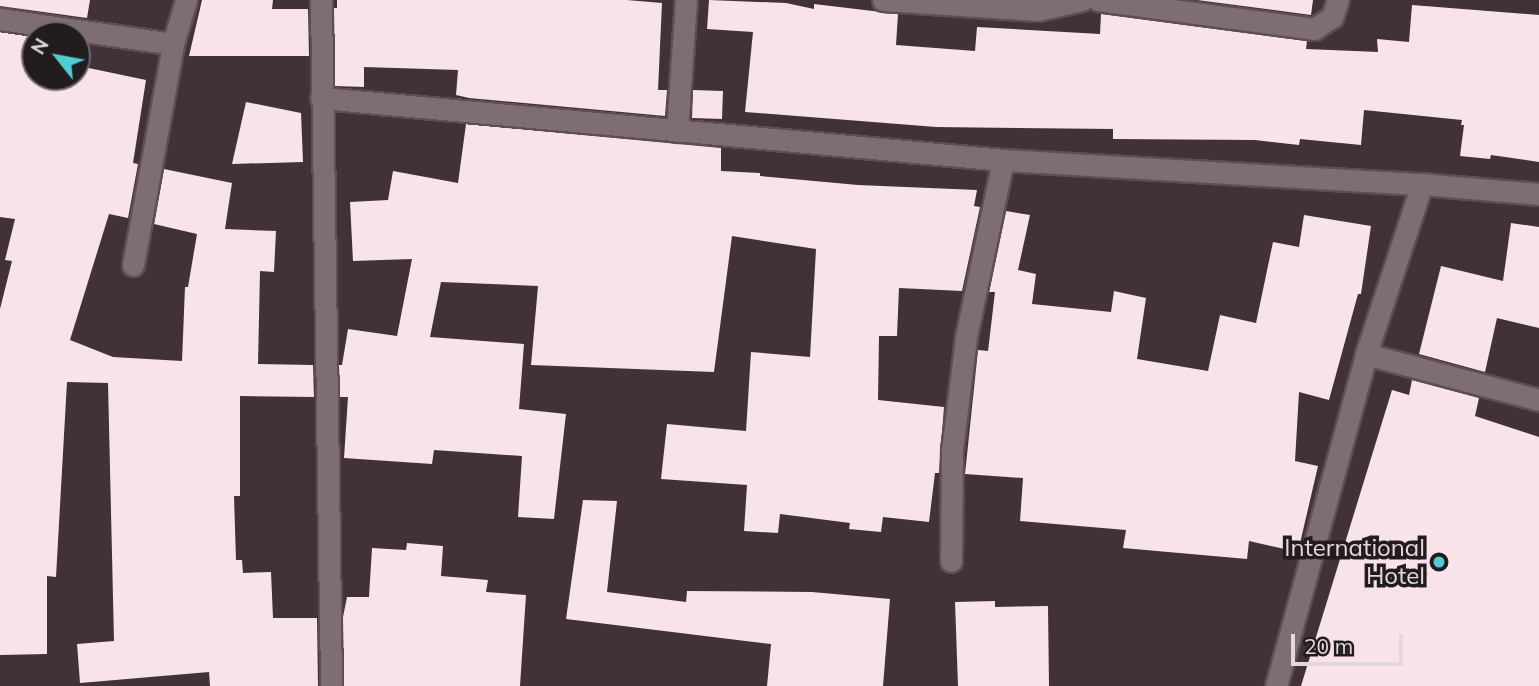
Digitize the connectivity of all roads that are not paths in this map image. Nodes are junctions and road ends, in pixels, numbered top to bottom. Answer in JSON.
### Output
{"nodes":[{"id":1,"x":186,"y":0,"type":"edge"},
{"id":2,"x":321,"y":0,"type":"edge"},
{"id":3,"x":686,"y":0,"type":"edge"},
{"id":4,"x":883,"y":0,"type":"edge"},
{"id":5,"x":1082,"y":0,"type":"edge"},
{"id":6,"x":1098,"y":0,"type":"edge"},
{"id":7,"x":1338,"y":0,"type":"edge"},
{"id":8,"x":0,"y":19,"type":"edge"},
{"id":9,"x":173,"y":44,"type":"junction"},
{"id":10,"x":321,"y":98,"type":"junction"},
{"id":11,"x":677,"y":131,"type":"junction"},
{"id":12,"x":1003,"y":160,"type":"junction"},
{"id":13,"x":1422,"y":184,"type":"junction"},
{"id":14,"x":1539,"y":194,"type":"edge"},
{"id":15,"x":133,"y":265,"type":"dead end"},
{"id":16,"x":1366,"y":354,"type":"junction"},
{"id":17,"x":1539,"y":400,"type":"edge"},
{"id":18,"x":951,"y":561,"type":"dead end"},
{"id":19,"x":331,"y":686,"type":"edge"},
{"id":20,"x":1276,"y":686,"type":"edge"}],
"edges":[{"from":1,"to":9,"type":"street"},
{"from":2,"to":10,"type":"street"},
{"from":3,"to":11,"type":"street"},
{"from":4,"to":5,"type":"street"},
{"from":6,"to":7,"type":"street"},
{"from":8,"to":9,"type":"street"},
{"from":9,"to":15,"type":"street"},
{"from":10,"to":11,"type":"street"},
{"from":10,"to":19,"type":"street"},
{"from":11,"to":12,"type":"street"},
{"from":12,"to":13,"type":"street"},
{"from":12,"to":18,"type":"street"},
{"from":13,"to":14,"type":"street"},
{"from":13,"to":16,"type":"street"},
{"from":16,"to":17,"type":"street"},
{"from":16,"to":20,"type":"street"}]}
